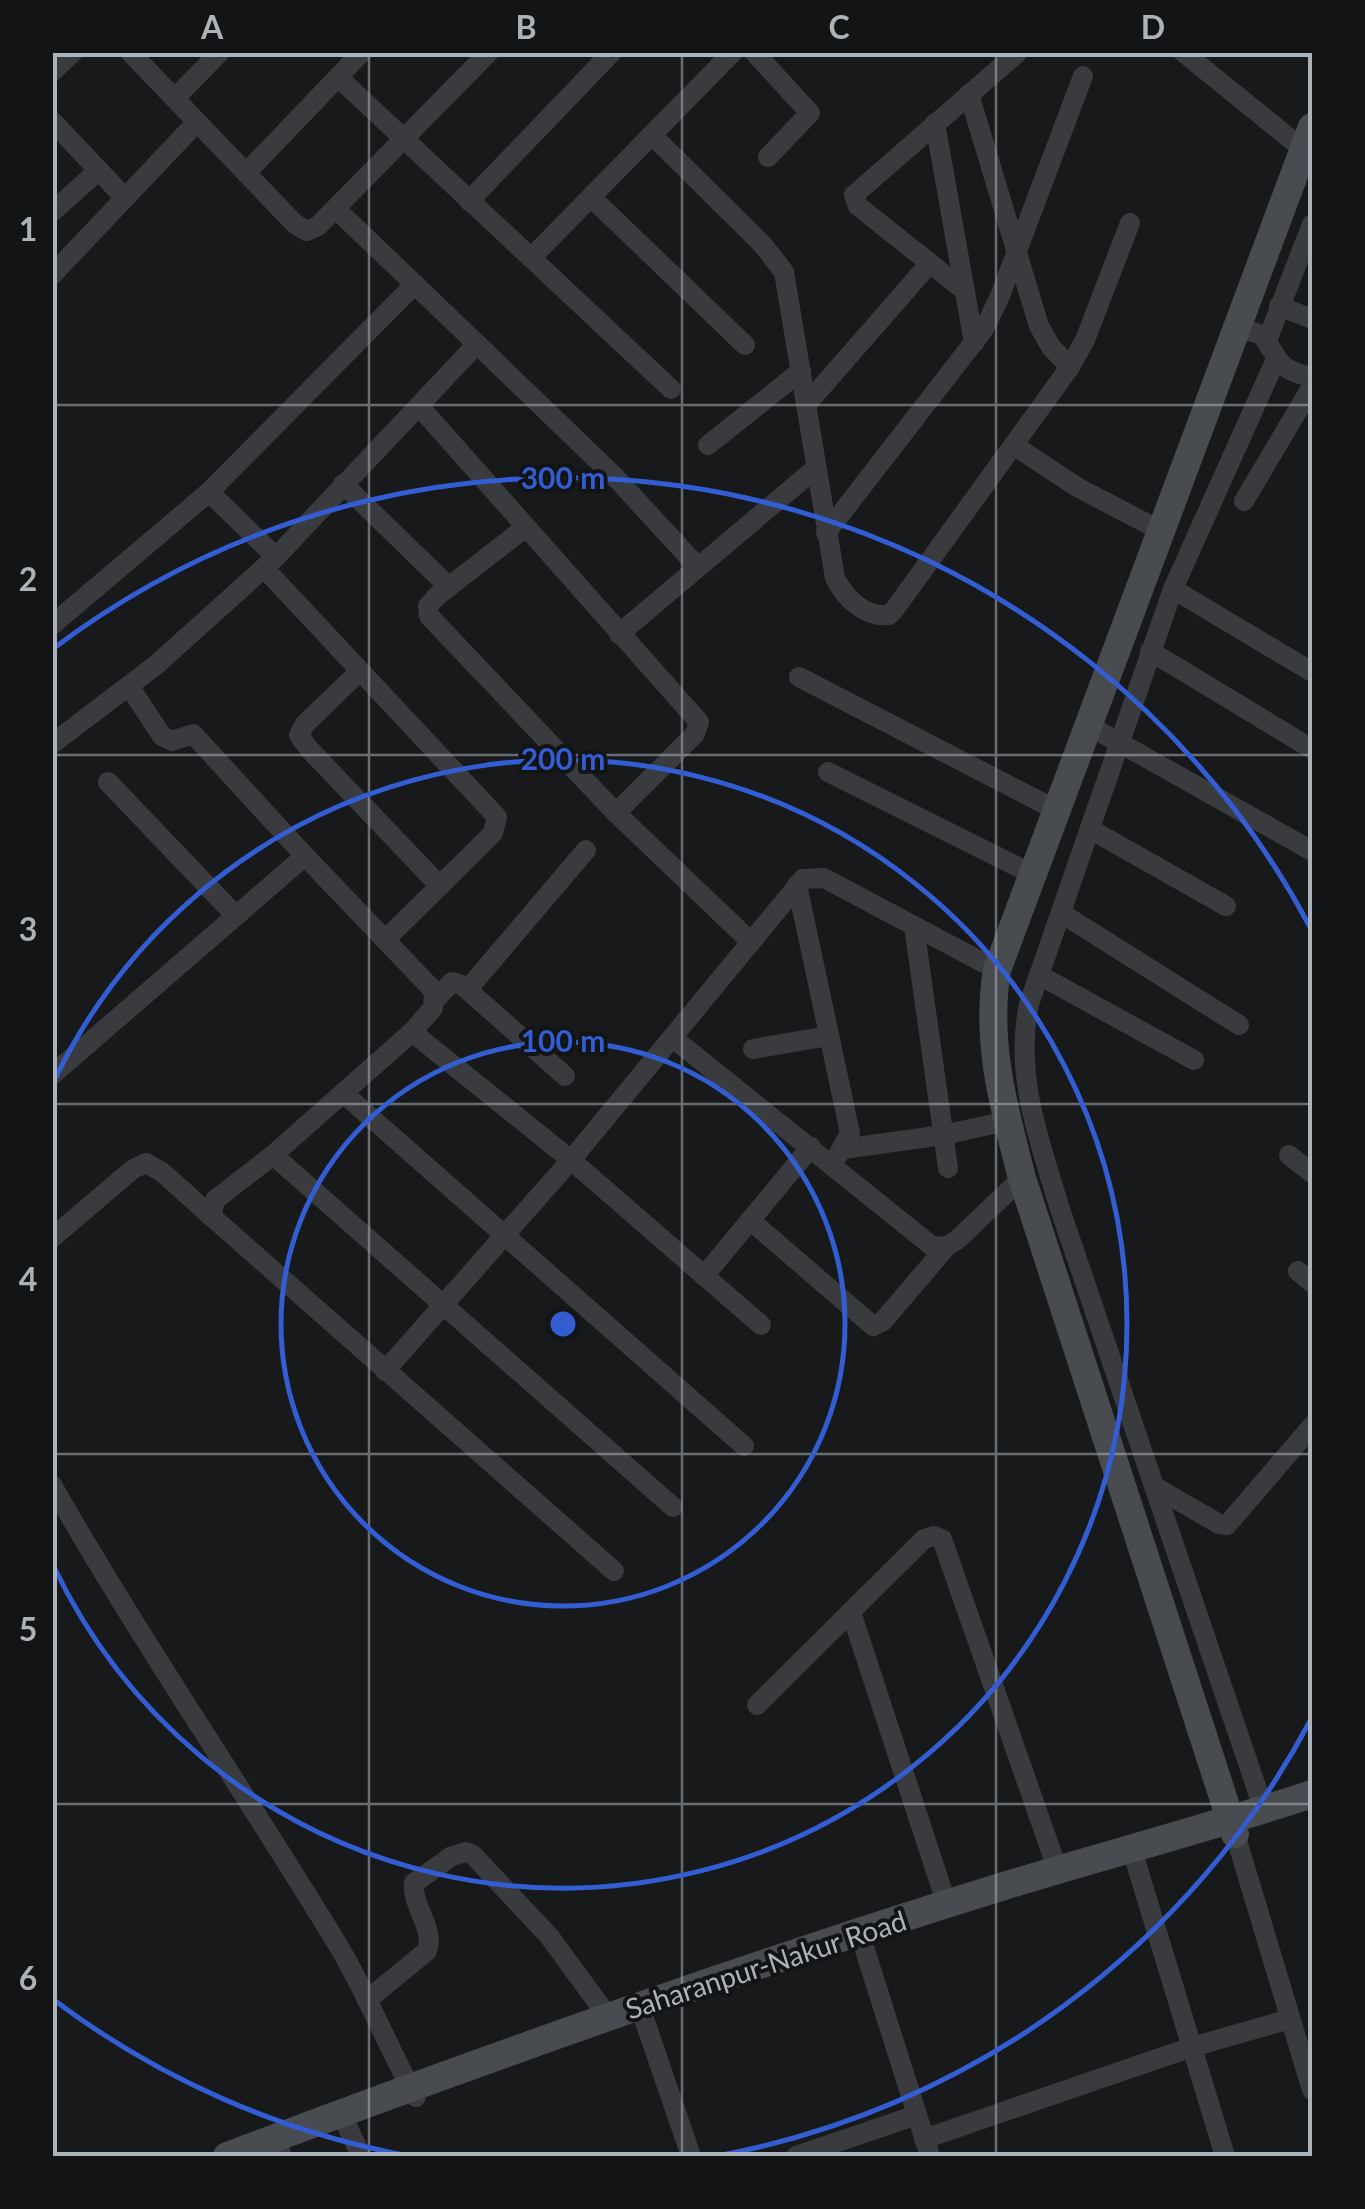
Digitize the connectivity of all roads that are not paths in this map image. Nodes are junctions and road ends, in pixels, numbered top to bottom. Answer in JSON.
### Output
{"nodes":[{"id":1,"x":73,"y":52,"type":"edge"},
{"id":2,"x":130,"y":52,"type":"edge"},
{"id":3,"x":220,"y":52,"type":"edge"},
{"id":4,"x":362,"y":52,"type":"edge"},
{"id":5,"x":489,"y":52,"type":"edge"},
{"id":6,"x":612,"y":52,"type":"edge"},
{"id":7,"x":733,"y":52,"type":"edge"},
{"id":8,"x":754,"y":52,"type":"edge"},
{"id":9,"x":1183,"y":52,"type":"edge"},
{"id":10,"x":1016,"y":53,"type":"edge"},
{"id":11,"x":52,"y":72,"type":"edge"},
{"id":12,"x":1083,"y":76,"type":"dead end"},
{"id":13,"x":338,"y":77,"type":"junction"},
{"id":14,"x":969,"y":94,"type":"junction"},
{"id":15,"x":175,"y":98,"type":"junction"},
{"id":16,"x":52,"y":121,"type":"edge"},
{"id":17,"x":197,"y":122,"type":"junction"},
{"id":18,"x":935,"y":123,"type":"junction"},
{"id":19,"x":652,"y":135,"type":"junction"},
{"id":20,"x":1308,"y":139,"type":"edge"},
{"id":21,"x":404,"y":141,"type":"junction"},
{"id":22,"x":768,"y":157,"type":"dead end"},
{"id":23,"x":99,"y":170,"type":"junction"},
{"id":24,"x":246,"y":173,"type":"junction"},
{"id":25,"x":124,"y":197,"type":"junction"},
{"id":26,"x":591,"y":197,"type":"junction"},
{"id":27,"x":469,"y":201,"type":"junction"},
{"id":28,"x":336,"y":209,"type":"junction"},
{"id":29,"x":52,"y":212,"type":"edge"},
{"id":30,"x":1130,"y":223,"type":"dead end"},
{"id":31,"x":1312,"y":224,"type":"edge"},
{"id":32,"x":1016,"y":248,"type":"junction"},
{"id":33,"x":531,"y":258,"type":"junction"},
{"id":34,"x":930,"y":264,"type":"junction"},
{"id":35,"x":52,"y":276,"type":"edge"},
{"id":36,"x":415,"y":284,"type":"junction"},
{"id":37,"x":966,"y":291,"type":"junction"},
{"id":38,"x":1279,"y":306,"type":"junction"},
{"id":39,"x":1312,"y":319,"type":"edge"},
{"id":40,"x":477,"y":344,"type":"junction"},
{"id":41,"x":974,"y":344,"type":"junction"},
{"id":42,"x":745,"y":345,"type":"dead end"},
{"id":43,"x":1269,"y":348,"type":"edge"},
{"id":44,"x":1070,"y":367,"type":"junction"},
{"id":45,"x":801,"y":370,"type":"junction"},
{"id":46,"x":671,"y":389,"type":"dead end"},
{"id":47,"x":1312,"y":389,"type":"edge"},
{"id":48,"x":806,"y":405,"type":"junction"},
{"id":49,"x":419,"y":406,"type":"junction"},
{"id":50,"x":708,"y":445,"type":"dead end"},
{"id":51,"x":1014,"y":446,"type":"junction"},
{"id":52,"x":816,"y":468,"type":"junction"},
{"id":53,"x":343,"y":484,"type":"junction"},
{"id":54,"x":208,"y":492,"type":"junction"},
{"id":55,"x":1244,"y":501,"type":"dead end"},
{"id":56,"x":526,"y":527,"type":"junction"},
{"id":57,"x":1160,"y":531,"type":"junction"},
{"id":58,"x":826,"y":532,"type":"junction"},
{"id":59,"x":270,"y":563,"type":"junction"},
{"id":60,"x":697,"y":566,"type":"junction"},
{"id":61,"x":449,"y":587,"type":"junction"},
{"id":62,"x":1173,"y":588,"type":"junction"},
{"id":63,"x":52,"y":625,"type":"edge"},
{"id":64,"x":619,"y":634,"type":"junction"},
{"id":65,"x":1150,"y":651,"type":"junction"},
{"id":66,"x":360,"y":671,"type":"junction"},
{"id":67,"x":1312,"y":672,"type":"edge"},
{"id":68,"x":799,"y":677,"type":"dead end"},
{"id":69,"x":129,"y":686,"type":"junction"},
{"id":70,"x":1104,"y":733,"type":"junction"},
{"id":71,"x":52,"y":744,"type":"edge"},
{"id":72,"x":1312,"y":750,"type":"edge"},
{"id":73,"x":828,"y":772,"type":"dead end"},
{"id":74,"x":108,"y":782,"type":"dead end"},
{"id":75,"x":1058,"y":811,"type":"junction"},
{"id":76,"x":616,"y":812,"type":"junction"},
{"id":77,"x":1090,"y":829,"type":"junction"},
{"id":78,"x":586,"y":850,"type":"dead end"},
{"id":79,"x":1312,"y":851,"type":"edge"},
{"id":80,"x":305,"y":856,"type":"junction"},
{"id":81,"x":1034,"y":875,"type":"junction"},
{"id":82,"x":796,"y":885,"type":"junction"},
{"id":83,"x":440,"y":886,"type":"junction"},
{"id":84,"x":1226,"y":906,"type":"dead end"},
{"id":85,"x":1060,"y":913,"type":"junction"},
{"id":86,"x":236,"y":916,"type":"junction"},
{"id":87,"x":914,"y":926,"type":"junction"},
{"id":88,"x":386,"y":939,"type":"junction"},
{"id":89,"x":751,"y":942,"type":"junction"},
{"id":90,"x":997,"y":970,"type":"junction"},
{"id":91,"x":1039,"y":975,"type":"junction"},
{"id":92,"x":468,"y":989,"type":"junction"},
{"id":93,"x":436,"y":999,"type":"junction"},
{"id":94,"x":1239,"y":1025,"type":"dead end"},
{"id":95,"x":412,"y":1032,"type":"junction"},
{"id":96,"x":829,"y":1036,"type":"junction"},
{"id":97,"x":673,"y":1038,"type":"junction"},
{"id":98,"x":753,"y":1049,"type":"dead end"},
{"id":99,"x":1194,"y":1060,"type":"dead end"},
{"id":100,"x":52,"y":1075,"type":"edge"},
{"id":101,"x":564,"y":1076,"type":"dead end"},
{"id":102,"x":343,"y":1093,"type":"junction"},
{"id":103,"x":1008,"y":1121,"type":"junction"},
{"id":104,"x":943,"y":1134,"type":"junction"},
{"id":105,"x":811,"y":1147,"type":"junction"},
{"id":106,"x":1289,"y":1154,"type":"dead end"},
{"id":107,"x":273,"y":1155,"type":"junction"},
{"id":108,"x":838,"y":1156,"type":"junction"},
{"id":109,"x":571,"y":1160,"type":"junction"},
{"id":110,"x":948,"y":1168,"type":"dead end"},
{"id":111,"x":1312,"y":1174,"type":"edge"},
{"id":112,"x":1022,"y":1178,"type":"junction"},
{"id":113,"x":211,"y":1216,"type":"junction"},
{"id":114,"x":750,"y":1220,"type":"junction"},
{"id":115,"x":504,"y":1235,"type":"junction"},
{"id":116,"x":52,"y":1238,"type":"edge"},
{"id":117,"x":948,"y":1246,"type":"junction"},
{"id":118,"x":704,"y":1276,"type":"junction"},
{"id":119,"x":446,"y":1304,"type":"junction"},
{"id":120,"x":762,"y":1325,"type":"dead end"},
{"id":121,"x":386,"y":1371,"type":"junction"},
{"id":122,"x":1112,"y":1408,"type":"junction"},
{"id":123,"x":1312,"y":1426,"type":"edge"},
{"id":124,"x":744,"y":1446,"type":"dead end"},
{"id":125,"x":52,"y":1485,"type":"edge"},
{"id":126,"x":1156,"y":1487,"type":"junction"},
{"id":127,"x":674,"y":1507,"type":"dead end"},
{"id":128,"x":614,"y":1571,"type":"dead end"},
{"id":129,"x":851,"y":1612,"type":"junction"},
{"id":130,"x":757,"y":1706,"type":"dead end"},
{"id":131,"x":1312,"y":1794,"type":"edge"},
{"id":132,"x":1312,"y":1809,"type":"edge"},
{"id":133,"x":1264,"y":1810,"type":"junction"},
{"id":134,"x":1233,"y":1827,"type":"junction"},
{"id":135,"x":1136,"y":1862,"type":"junction"},
{"id":136,"x":1058,"y":1871,"type":"junction"},
{"id":137,"x":947,"y":1905,"type":"junction"},
{"id":138,"x":864,"y":1948,"type":"junction"},
{"id":139,"x":367,"y":2000,"type":"junction"},
{"id":140,"x":642,"y":2014,"type":"junction"},
{"id":141,"x":609,"y":2018,"type":"junction"},
{"id":142,"x":1290,"y":2019,"type":"junction"},
{"id":143,"x":1192,"y":2047,"type":"junction"},
{"id":144,"x":1312,"y":2090,"type":"edge"},
{"id":145,"x":414,"y":2093,"type":"junction"},
{"id":146,"x":916,"y":2116,"type":"junction"},
{"id":147,"x":348,"y":2126,"type":"junction"},
{"id":148,"x":927,"y":2148,"type":"edge"},
{"id":149,"x":276,"y":2155,"type":"edge"},
{"id":150,"x":227,"y":2156,"type":"edge"},
{"id":151,"x":362,"y":2156,"type":"edge"},
{"id":152,"x":691,"y":2156,"type":"edge"},
{"id":153,"x":796,"y":2156,"type":"edge"},
{"id":154,"x":1225,"y":2156,"type":"edge"}],
"edges":[{"from":1,"to":11,"type":"street"},
{"from":2,"to":15,"type":"street"},
{"from":3,"to":15,"type":"street"},
{"from":4,"to":13,"type":"street"},
{"from":5,"to":21,"type":"street"},
{"from":6,"to":27,"type":"street"},
{"from":7,"to":19,"type":"street"},
{"from":8,"to":22,"type":"street"},
{"from":9,"to":20,"type":"street"},
{"from":10,"to":14,"type":"street"},
{"from":12,"to":32,"type":"street"},
{"from":13,"to":21,"type":"street"},
{"from":13,"to":24,"type":"street"},
{"from":14,"to":18,"type":"street"},
{"from":14,"to":32,"type":"street"},
{"from":15,"to":17,"type":"street"},
{"from":16,"to":23,"type":"street"},
{"from":17,"to":24,"type":"street"},
{"from":17,"to":25,"type":"street"},
{"from":18,"to":34,"type":"street"},
{"from":18,"to":37,"type":"street"},
{"from":19,"to":26,"type":"street"},
{"from":19,"to":45,"type":"street"},
{"from":20,"to":43,"type":"main road"},
{"from":21,"to":27,"type":"street"},
{"from":21,"to":28,"type":"street"},
{"from":23,"to":25,"type":"street"},
{"from":23,"to":29,"type":"street"},
{"from":24,"to":28,"type":"street"},
{"from":25,"to":35,"type":"street"},
{"from":26,"to":33,"type":"street"},
{"from":26,"to":42,"type":"street"},
{"from":27,"to":33,"type":"street"},
{"from":28,"to":36,"type":"street"},
{"from":30,"to":44,"type":"street"},
{"from":31,"to":38,"type":"street"},
{"from":32,"to":41,"type":"street"},
{"from":32,"to":44,"type":"street"},
{"from":33,"to":46,"type":"street"},
{"from":34,"to":37,"type":"street"},
{"from":34,"to":48,"type":"street"},
{"from":36,"to":40,"type":"street"},
{"from":36,"to":54,"type":"street"},
{"from":37,"to":41,"type":"street"},
{"from":38,"to":39,"type":"street"},
{"from":38,"to":43,"type":"street"},
{"from":40,"to":49,"type":"street"},
{"from":40,"to":60,"type":"street"},
{"from":41,"to":58,"type":"street"},
{"from":43,"to":47,"type":"street"},
{"from":43,"to":57,"type":"main road"},
{"from":43,"to":62,"type":"street"},
{"from":44,"to":51,"type":"street"},
{"from":45,"to":48,"type":"street"},
{"from":45,"to":50,"type":"street"},
{"from":47,"to":55,"type":"street"},
{"from":48,"to":52,"type":"street"},
{"from":49,"to":53,"type":"street"},
{"from":49,"to":56,"type":"street"},
{"from":51,"to":57,"type":"street"},
{"from":51,"to":58,"type":"street"},
{"from":52,"to":58,"type":"street"},
{"from":52,"to":60,"type":"street"},
{"from":53,"to":59,"type":"street"},
{"from":53,"to":61,"type":"street"},
{"from":54,"to":59,"type":"street"},
{"from":54,"to":63,"type":"street"},
{"from":56,"to":61,"type":"street"},
{"from":56,"to":64,"type":"street"},
{"from":57,"to":70,"type":"main road"},
{"from":59,"to":66,"type":"street"},
{"from":59,"to":69,"type":"street"},
{"from":60,"to":64,"type":"street"},
{"from":61,"to":76,"type":"street"},
{"from":62,"to":65,"type":"street"},
{"from":62,"to":67,"type":"street"},
{"from":64,"to":76,"type":"street"},
{"from":65,"to":70,"type":"street"},
{"from":65,"to":72,"type":"street"},
{"from":66,"to":83,"type":"street"},
{"from":66,"to":83,"type":"street"},
{"from":68,"to":75,"type":"street"},
{"from":69,"to":71,"type":"street"},
{"from":69,"to":80,"type":"street"},
{"from":70,"to":75,"type":"main road"},
{"from":70,"to":77,"type":"street"},
{"from":70,"to":79,"type":"street"},
{"from":73,"to":81,"type":"street"},
{"from":74,"to":86,"type":"street"},
{"from":75,"to":81,"type":"main road"},
{"from":76,"to":89,"type":"street"},
{"from":77,"to":84,"type":"street"},
{"from":77,"to":85,"type":"street"},
{"from":78,"to":92,"type":"street"},
{"from":80,"to":86,"type":"street"},
{"from":80,"to":88,"type":"street"},
{"from":81,"to":90,"type":"main road"},
{"from":82,"to":87,"type":"street"},
{"from":82,"to":89,"type":"street"},
{"from":82,"to":96,"type":"street"},
{"from":83,"to":88,"type":"street"},
{"from":85,"to":91,"type":"street"},
{"from":85,"to":94,"type":"street"},
{"from":86,"to":100,"type":"street"},
{"from":87,"to":90,"type":"street"},
{"from":87,"to":104,"type":"street"},
{"from":88,"to":93,"type":"street"},
{"from":89,"to":97,"type":"street"},
{"from":90,"to":103,"type":"main road"},
{"from":91,"to":99,"type":"street"},
{"from":91,"to":122,"type":"street"},
{"from":92,"to":93,"type":"street"},
{"from":92,"to":101,"type":"street"},
{"from":93,"to":95,"type":"street"},
{"from":95,"to":102,"type":"street"},
{"from":95,"to":109,"type":"street"},
{"from":96,"to":98,"type":"street"},
{"from":96,"to":108,"type":"street"},
{"from":97,"to":105,"type":"street"},
{"from":97,"to":109,"type":"street"},
{"from":102,"to":107,"type":"street"},
{"from":102,"to":115,"type":"street"},
{"from":103,"to":104,"type":"street"},
{"from":103,"to":112,"type":"main road"},
{"from":104,"to":108,"type":"street"},
{"from":104,"to":110,"type":"street"},
{"from":105,"to":108,"type":"street"},
{"from":105,"to":114,"type":"street"},
{"from":106,"to":111,"type":"street"},
{"from":107,"to":113,"type":"street"},
{"from":107,"to":119,"type":"street"},
{"from":108,"to":117,"type":"street"},
{"from":109,"to":115,"type":"street"},
{"from":109,"to":118,"type":"street"},
{"from":112,"to":117,"type":"street"},
{"from":112,"to":122,"type":"main road"},
{"from":113,"to":116,"type":"street"},
{"from":113,"to":121,"type":"street"},
{"from":114,"to":117,"type":"street"},
{"from":114,"to":118,"type":"street"},
{"from":115,"to":119,"type":"street"},
{"from":115,"to":124,"type":"street"},
{"from":118,"to":120,"type":"street"},
{"from":119,"to":121,"type":"street"},
{"from":119,"to":127,"type":"street"},
{"from":121,"to":128,"type":"street"},
{"from":122,"to":126,"type":"street"},
{"from":122,"to":134,"type":"main road"},
{"from":123,"to":126,"type":"street"},
{"from":125,"to":139,"type":"street"},
{"from":126,"to":133,"type":"street"},
{"from":129,"to":130,"type":"street"},
{"from":129,"to":136,"type":"street"},
{"from":129,"to":137,"type":"street"},
{"from":131,"to":133,"type":"main road","name":"Saharanpur-Nakur Road"},
{"from":132,"to":134,"type":"main road","name":"Saharanpur-Nakur Road"},
{"from":133,"to":134,"type":"main road","name":"Saharanpur-Nakur Road"},
{"from":134,"to":135,"type":"main road","name":"Saharanpur-Nakur Road"},
{"from":134,"to":136,"type":"main road","name":"Saharanpur-Nakur Road"},
{"from":134,"to":142,"type":"street"},
{"from":135,"to":138,"type":"main road","name":"Saharanpur-Nakur Road"},
{"from":135,"to":143,"type":"street"},
{"from":136,"to":137,"type":"main road","name":"Saharanpur-Nakur Road"},
{"from":137,"to":140,"type":"main road","name":"Saharanpur-Nakur Road"},
{"from":138,"to":140,"type":"main road","name":"Saharanpur-Nakur Road"},
{"from":138,"to":146,"type":"street"},
{"from":139,"to":141,"type":"street"},
{"from":139,"to":145,"type":"street"},
{"from":140,"to":141,"type":"main road","name":"Saharanpur-Nakur Road"},
{"from":140,"to":145,"type":"main road","name":"Saharanpur-Nakur Road"},
{"from":140,"to":152,"type":"street"},
{"from":141,"to":145,"type":"main road","name":"Saharanpur-Nakur Road"},
{"from":142,"to":143,"type":"street"},
{"from":142,"to":144,"type":"street"},
{"from":143,"to":148,"type":"street"},
{"from":143,"to":154,"type":"street"},
{"from":145,"to":147,"type":"main road","name":"Saharanpur-Nakur Road"},
{"from":145,"to":150,"type":"main road","name":"Saharanpur-Nakur Road"},
{"from":146,"to":148,"type":"street"},
{"from":146,"to":153,"type":"street"},
{"from":147,"to":149,"type":"main road","name":"Saharanpur-Nakur Road"},
{"from":147,"to":151,"type":"street"}]}
